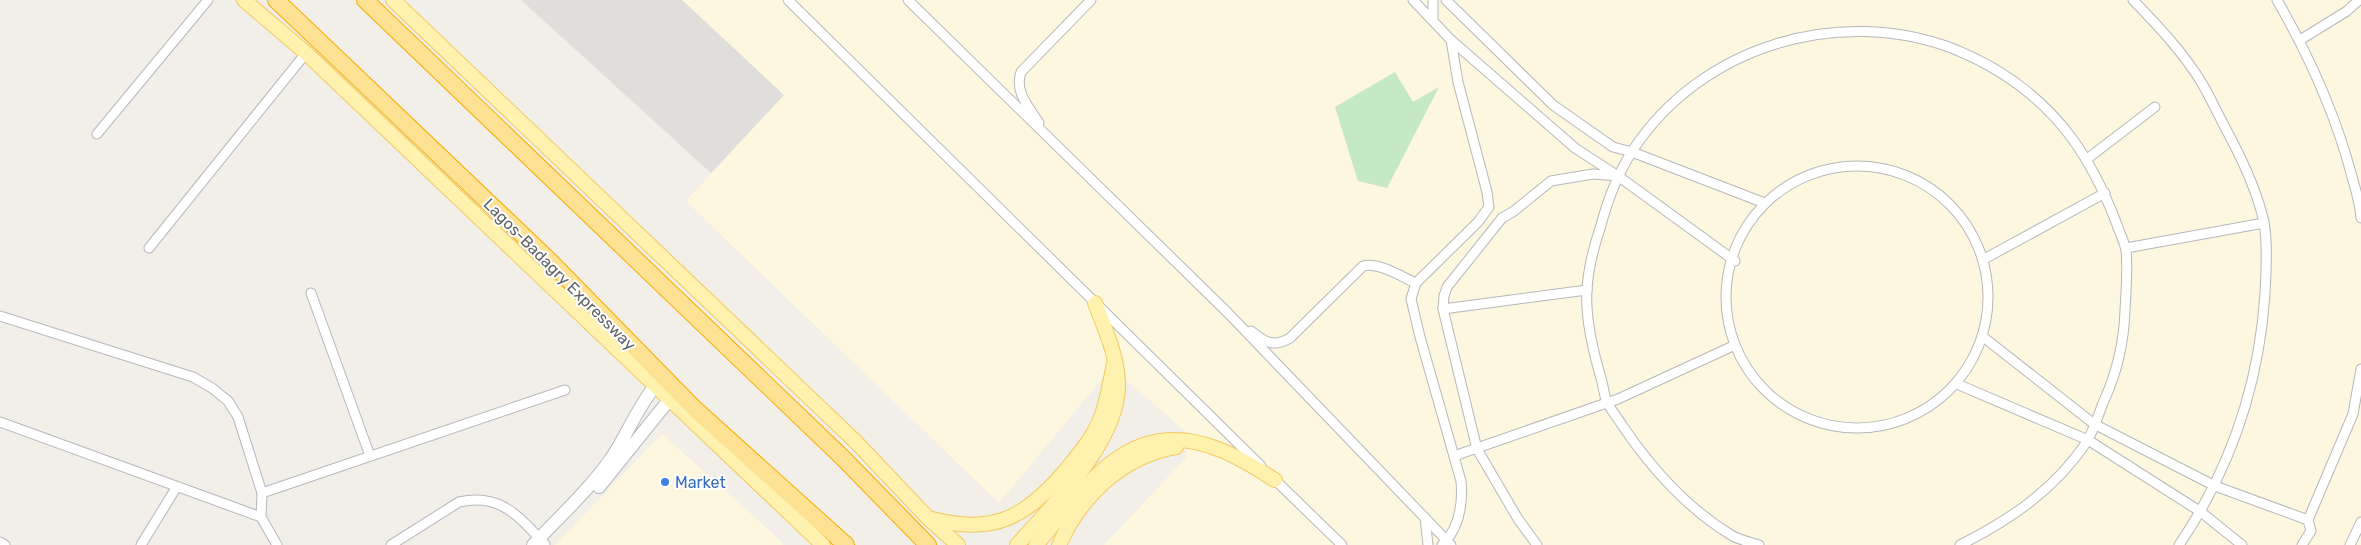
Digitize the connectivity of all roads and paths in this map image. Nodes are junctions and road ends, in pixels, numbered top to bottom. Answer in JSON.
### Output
{"nodes":[{"id":1,"x":208,"y":0,"type":"edge"},
{"id":2,"x":244,"y":0,"type":"edge"},
{"id":3,"x":276,"y":0,"type":"edge"},
{"id":4,"x":365,"y":0,"type":"edge"},
{"id":5,"x":393,"y":0,"type":"edge"},
{"id":6,"x":788,"y":0,"type":"edge"},
{"id":7,"x":908,"y":0,"type":"edge"},
{"id":8,"x":1091,"y":0,"type":"edge"},
{"id":9,"x":1413,"y":0,"type":"edge"},
{"id":10,"x":1434,"y":0,"type":"edge"},
{"id":11,"x":1446,"y":0,"type":"edge"},
{"id":12,"x":2133,"y":0,"type":"edge"},
{"id":13,"x":2277,"y":0,"type":"edge"},
{"id":14,"x":2359,"y":0,"type":"edge"},
{"id":15,"x":1433,"y":20,"type":"junction"},
{"id":16,"x":1451,"y":40,"type":"junction"},
{"id":17,"x":2300,"y":40,"type":"junction"},
{"id":18,"x":306,"y":53,"type":"junction"},
{"id":19,"x":2155,"y":108,"type":"dead end"},
{"id":20,"x":97,"y":134,"type":"dead end"},
{"id":21,"x":1048,"y":137,"type":"junction"},
{"id":22,"x":1632,"y":152,"type":"junction"},
{"id":23,"x":2087,"y":159,"type":"junction"},
{"id":24,"x":1618,"y":176,"type":"junction"},
{"id":25,"x":2105,"y":193,"type":"junction"},
{"id":26,"x":1762,"y":202,"type":"junction"},
{"id":27,"x":2360,"y":205,"type":"edge"},
{"id":28,"x":2361,"y":218,"type":"edge"},
{"id":29,"x":2264,"y":223,"type":"junction"},
{"id":30,"x":149,"y":248,"type":"dead end"},
{"id":31,"x":2126,"y":248,"type":"junction"},
{"id":32,"x":1986,"y":258,"type":"junction"},
{"id":33,"x":1734,"y":261,"type":"junction"},
{"id":34,"x":1416,"y":283,"type":"junction"},
{"id":35,"x":1587,"y":290,"type":"junction"},
{"id":36,"x":311,"y":293,"type":"dead end"},
{"id":37,"x":1094,"y":303,"type":"junction"},
{"id":38,"x":1443,"y":309,"type":"junction"},
{"id":39,"x":1228,"y":313,"type":"junction"},
{"id":40,"x":0,"y":316,"type":"edge"},
{"id":41,"x":1982,"y":336,"type":"junction"},
{"id":42,"x":1733,"y":346,"type":"junction"},
{"id":43,"x":1115,"y":360,"type":"junction"},
{"id":44,"x":2361,"y":368,"type":"edge"},
{"id":45,"x":656,"y":384,"type":"junction"},
{"id":46,"x":1957,"y":384,"type":"junction"},
{"id":47,"x":565,"y":390,"type":"dead end"},
{"id":48,"x":669,"y":400,"type":"junction"},
{"id":49,"x":1607,"y":403,"type":"junction"},
{"id":50,"x":0,"y":422,"type":"edge"},
{"id":51,"x":2094,"y":424,"type":"junction"},
{"id":52,"x":2088,"y":440,"type":"junction"},
{"id":53,"x":1202,"y":444,"type":"junction"},
{"id":54,"x":1478,"y":449,"type":"junction"},
{"id":55,"x":370,"y":456,"type":"junction"},
{"id":56,"x":1454,"y":456,"type":"junction"},
{"id":57,"x":1275,"y":480,"type":"junction"},
{"id":58,"x":2215,"y":486,"type":"junction"},
{"id":59,"x":176,"y":488,"type":"junction"},
{"id":60,"x":262,"y":493,"type":"junction"},
{"id":61,"x":2201,"y":512,"type":"junction"},
{"id":62,"x":1424,"y":516,"type":"junction"},
{"id":63,"x":261,"y":517,"type":"junction"},
{"id":64,"x":928,"y":518,"type":"junction"},
{"id":65,"x":2308,"y":520,"type":"junction"},
{"id":66,"x":2361,"y":522,"type":"edge"},
{"id":67,"x":1732,"y":541,"type":"edge"},
{"id":68,"x":0,"y":542,"type":"edge"},
{"id":69,"x":540,"y":543,"type":"edge"},
{"id":70,"x":1447,"y":543,"type":"edge"},
{"id":71,"x":5,"y":545,"type":"edge"},
{"id":72,"x":141,"y":545,"type":"edge"},
{"id":73,"x":277,"y":545,"type":"edge"},
{"id":74,"x":391,"y":545,"type":"edge"},
{"id":75,"x":823,"y":545,"type":"edge"},
{"id":76,"x":846,"y":545,"type":"edge"},
{"id":77,"x":928,"y":545,"type":"edge"},
{"id":78,"x":958,"y":545,"type":"edge"},
{"id":79,"x":1017,"y":545,"type":"edge"},
{"id":80,"x":1036,"y":545,"type":"edge"},
{"id":81,"x":1060,"y":545,"type":"edge"},
{"id":82,"x":1342,"y":545,"type":"edge"},
{"id":83,"x":1428,"y":545,"type":"edge"},
{"id":84,"x":1537,"y":545,"type":"edge"},
{"id":85,"x":1759,"y":545,"type":"edge"},
{"id":86,"x":1960,"y":545,"type":"edge"},
{"id":87,"x":2179,"y":545,"type":"edge"},
{"id":88,"x":2242,"y":545,"type":"edge"},
{"id":89,"x":2302,"y":545,"type":"edge"},
{"id":90,"x":2350,"y":545,"type":"edge"}],
"edges":[{"from":1,"to":20,"type":"street"},
{"from":2,"to":18,"type":"main road"},
{"from":3,"to":76,"type":"highway","name":"Lagos-Badagry Expressway"},
{"from":4,"to":77,"type":"highway"},
{"from":5,"to":64,"type":"main road"},
{"from":6,"to":37,"type":"street"},
{"from":7,"to":21,"type":"street"},
{"from":8,"to":21,"type":"street"},
{"from":9,"to":15,"type":"street"},
{"from":10,"to":15,"type":"street"},
{"from":11,"to":22,"type":"street"},
{"from":12,"to":29,"type":"street"},
{"from":13,"to":17,"type":"street"},
{"from":14,"to":17,"type":"street"},
{"from":15,"to":16,"type":"street"},
{"from":16,"to":24,"type":"street"},
{"from":16,"to":34,"type":"street"},
{"from":17,"to":27,"type":"street"},
{"from":18,"to":30,"type":"street"},
{"from":18,"to":45,"type":"main road"},
{"from":19,"to":23,"type":"street"},
{"from":21,"to":39,"type":"street"},
{"from":22,"to":23,"type":"street"},
{"from":22,"to":24,"type":"street"},
{"from":22,"to":26,"type":"street"},
{"from":23,"to":25,"type":"street"},
{"from":24,"to":33,"type":"street"},
{"from":24,"to":35,"type":"street"},
{"from":24,"to":38,"type":"street"},
{"from":25,"to":31,"type":"street"},
{"from":25,"to":32,"type":"street"},
{"from":26,"to":32,"type":"street"},
{"from":26,"to":33,"type":"street"},
{"from":27,"to":28,"type":"street"},
{"from":29,"to":31,"type":"street"},
{"from":29,"to":58,"type":"street"},
{"from":31,"to":51,"type":"street"},
{"from":32,"to":41,"type":"street"},
{"from":33,"to":42,"type":"street"},
{"from":34,"to":39,"type":"street"},
{"from":34,"to":56,"type":"street"},
{"from":35,"to":38,"type":"street"},
{"from":35,"to":49,"type":"street"},
{"from":36,"to":55,"type":"street"},
{"from":37,"to":43,"type":"main road"},
{"from":37,"to":57,"type":"street"},
{"from":38,"to":54,"type":"street"},
{"from":39,"to":62,"type":"street"},
{"from":40,"to":60,"type":"street"},
{"from":41,"to":46,"type":"street"},
{"from":41,"to":51,"type":"street"},
{"from":42,"to":46,"type":"street"},
{"from":42,"to":49,"type":"street"},
{"from":43,"to":64,"type":"main road"},
{"from":43,"to":79,"type":"main road"},
{"from":44,"to":65,"type":"street"},
{"from":45,"to":48,"type":"main road"},
{"from":45,"to":69,"type":"main road"},
{"from":46,"to":52,"type":"street"},
{"from":47,"to":55,"type":"street"},
{"from":48,"to":69,"type":"main road"},
{"from":48,"to":75,"type":"main road"},
{"from":49,"to":54,"type":"street"},
{"from":49,"to":67,"type":"street"},
{"from":50,"to":59,"type":"street"},
{"from":51,"to":52,"type":"street"},
{"from":51,"to":58,"type":"street"},
{"from":52,"to":61,"type":"street"},
{"from":52,"to":86,"type":"street"},
{"from":53,"to":57,"type":"main road"},
{"from":53,"to":80,"type":"main road"},
{"from":53,"to":81,"type":"main road"},
{"from":54,"to":56,"type":"street"},
{"from":54,"to":84,"type":"street"},
{"from":55,"to":60,"type":"street"},
{"from":56,"to":70,"type":"street"},
{"from":57,"to":82,"type":"street"},
{"from":58,"to":61,"type":"street"},
{"from":58,"to":65,"type":"street"},
{"from":59,"to":63,"type":"street"},
{"from":59,"to":72,"type":"street"},
{"from":60,"to":63,"type":"street"},
{"from":61,"to":87,"type":"street"},
{"from":61,"to":88,"type":"street"},
{"from":62,"to":70,"type":"street"},
{"from":62,"to":83,"type":"street"},
{"from":63,"to":73,"type":"street"},
{"from":64,"to":78,"type":"main road"},
{"from":65,"to":89,"type":"street"},
{"from":66,"to":90,"type":"street"},
{"from":67,"to":85,"type":"street"},
{"from":68,"to":71,"type":"street"},
{"from":69,"to":74,"type":"street"}]}
